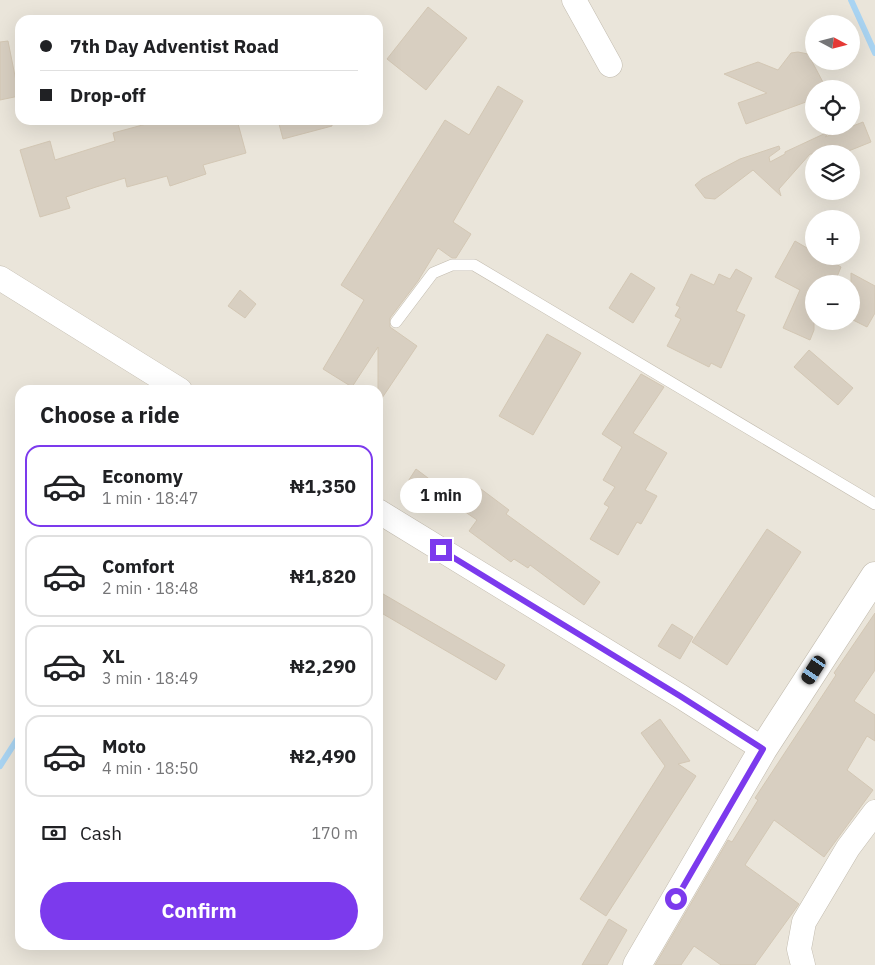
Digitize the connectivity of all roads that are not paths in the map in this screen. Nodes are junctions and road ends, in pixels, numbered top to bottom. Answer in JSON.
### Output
{"nodes":[{"id":1,"x":574,"y":0,"type":"edge"},
{"id":2,"x":610,"y":65,"type":"dead end"},
{"id":3,"x":0,"y":278,"type":"edge"},
{"id":4,"x":396,"y":322,"type":"dead end"},
{"id":5,"x":172,"y":385,"type":"edge"},
{"id":6,"x":875,"y":504,"type":"edge"},
{"id":7,"x":383,"y":514,"type":"edge"},
{"id":8,"x":875,"y":576,"type":"edge"},
{"id":9,"x":763,"y":749,"type":"junction"},
{"id":10,"x":875,"y":812,"type":"edge"},
{"id":11,"x":637,"y":965,"type":"edge"},
{"id":12,"x":803,"y":965,"type":"edge"}],
"edges":[{"from":1,"to":2,"type":"street"},
{"from":3,"to":5,"type":"street"},
{"from":4,"to":6,"type":"lane"},
{"from":7,"to":9,"type":"street"},
{"from":8,"to":9,"type":"street"},
{"from":9,"to":11,"type":"street"},
{"from":10,"to":12,"type":"street"}]}
